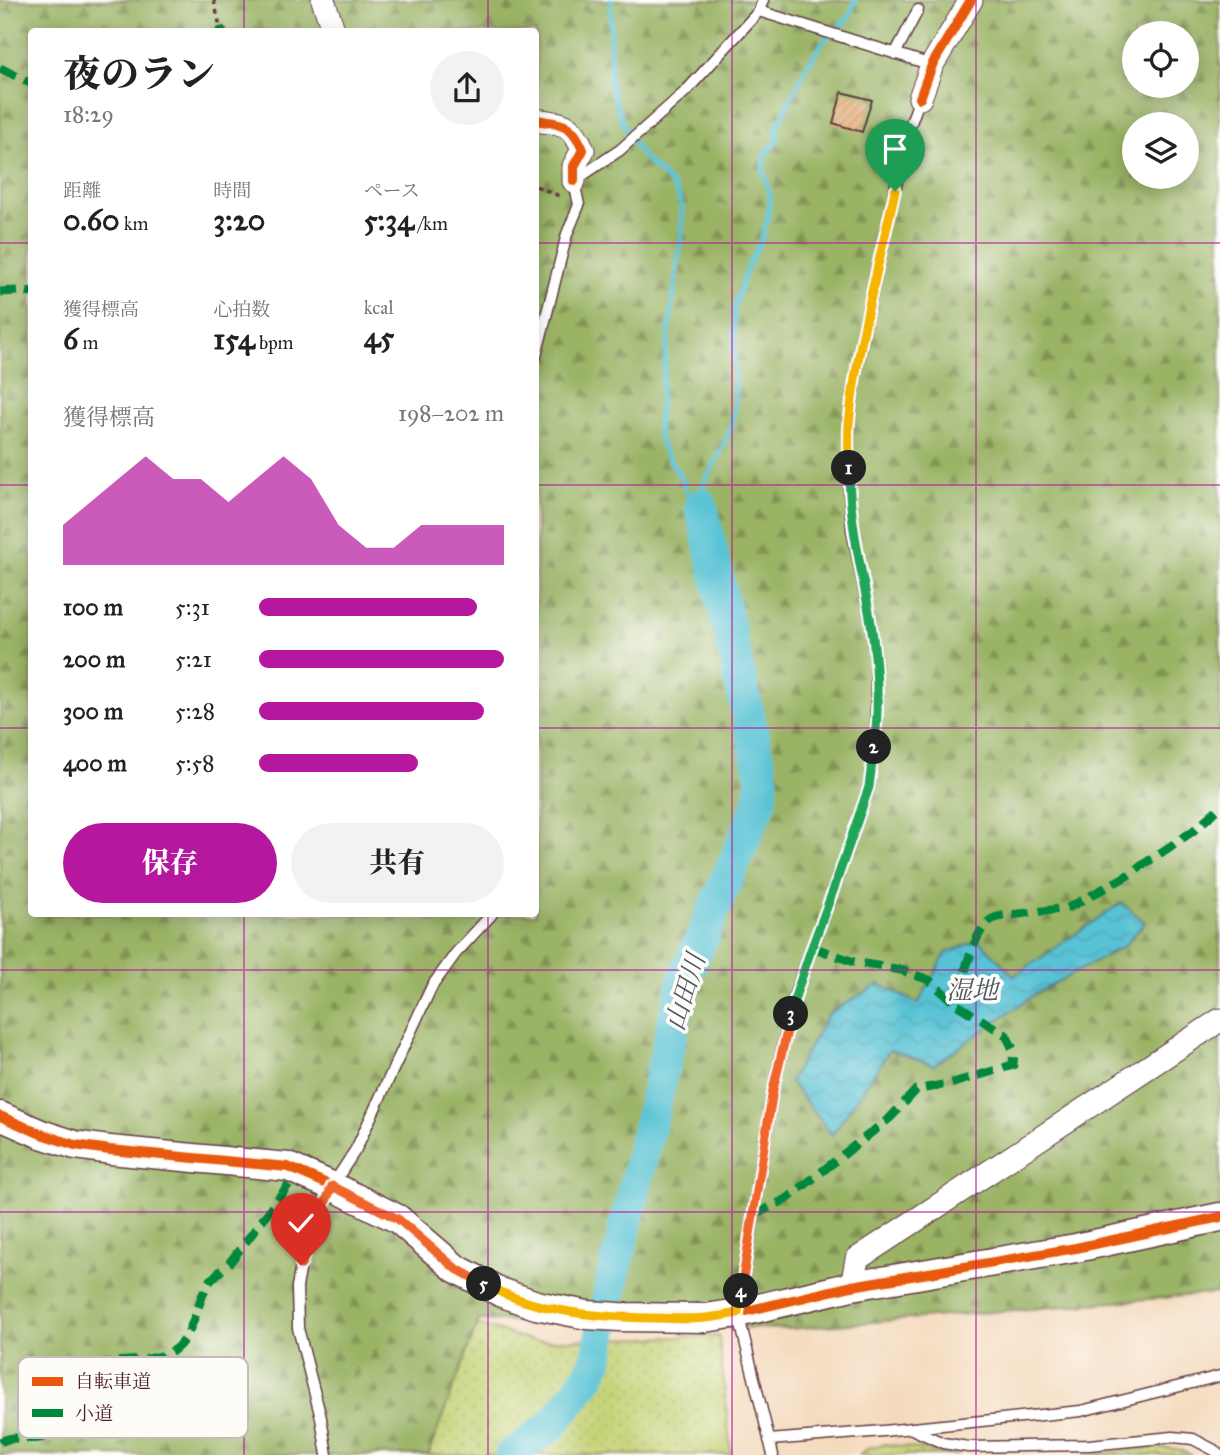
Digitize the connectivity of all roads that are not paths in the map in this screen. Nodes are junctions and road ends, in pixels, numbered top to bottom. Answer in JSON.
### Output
{"nodes":[{"id":1,"x":323,"y":0,"type":"edge"},
{"id":2,"x":971,"y":0,"type":"edge"},
{"id":3,"x":761,"y":6,"type":"edge"},
{"id":4,"x":918,"y":10,"type":"dead end"},
{"id":5,"x":333,"y":28,"type":"edge"},
{"id":6,"x":895,"y":54,"type":"junction"},
{"id":7,"x":932,"y":65,"type":"junction"},
{"id":8,"x":920,"y":98,"type":"joint"},
{"id":9,"x":539,"y":120,"type":"edge"},
{"id":10,"x":574,"y":181,"type":"junction"},
{"id":11,"x":539,"y":344,"type":"edge"},
{"id":12,"x":489,"y":917,"type":"edge"},
{"id":13,"x":1220,"y":1020,"type":"edge"},
{"id":14,"x":0,"y":1116,"type":"edge"},
{"id":15,"x":332,"y":1186,"type":"junction"},
{"id":16,"x":1220,"y":1217,"type":"edge"},
{"id":17,"x":852,"y":1286,"type":"junction"},
{"id":18,"x":738,"y":1313,"type":"junction"},
{"id":19,"x":1220,"y":1376,"type":"edge"},
{"id":20,"x":912,"y":1428,"type":"junction"},
{"id":21,"x":769,"y":1440,"type":"junction"},
{"id":22,"x":327,"y":1455,"type":"edge"},
{"id":23,"x":773,"y":1455,"type":"edge"},
{"id":24,"x":1219,"y":1455,"type":"edge"}],
"edges":[{"from":1,"to":5,"type":"street"},
{"from":2,"to":7,"type":"street"},
{"from":3,"to":6,"type":"lane"},
{"from":3,"to":10,"type":"lane"},
{"from":4,"to":6,"type":"lane"},
{"from":6,"to":7,"type":"lane"},
{"from":7,"to":8,"type":"street"},
{"from":8,"to":18,"type":"lane"},
{"from":9,"to":10,"type":"street"},
{"from":10,"to":11,"type":"lane"},
{"from":12,"to":15,"type":"lane"},
{"from":13,"to":17,"type":"street"},
{"from":14,"to":15,"type":"street"},
{"from":15,"to":18,"type":"street"},
{"from":15,"to":22,"type":"lane"},
{"from":16,"to":17,"type":"street"},
{"from":17,"to":18,"type":"street"},
{"from":18,"to":21,"type":"lane"},
{"from":19,"to":20,"type":"lane"},
{"from":20,"to":21,"type":"lane"},
{"from":20,"to":24,"type":"lane"},
{"from":21,"to":23,"type":"lane"}]}
